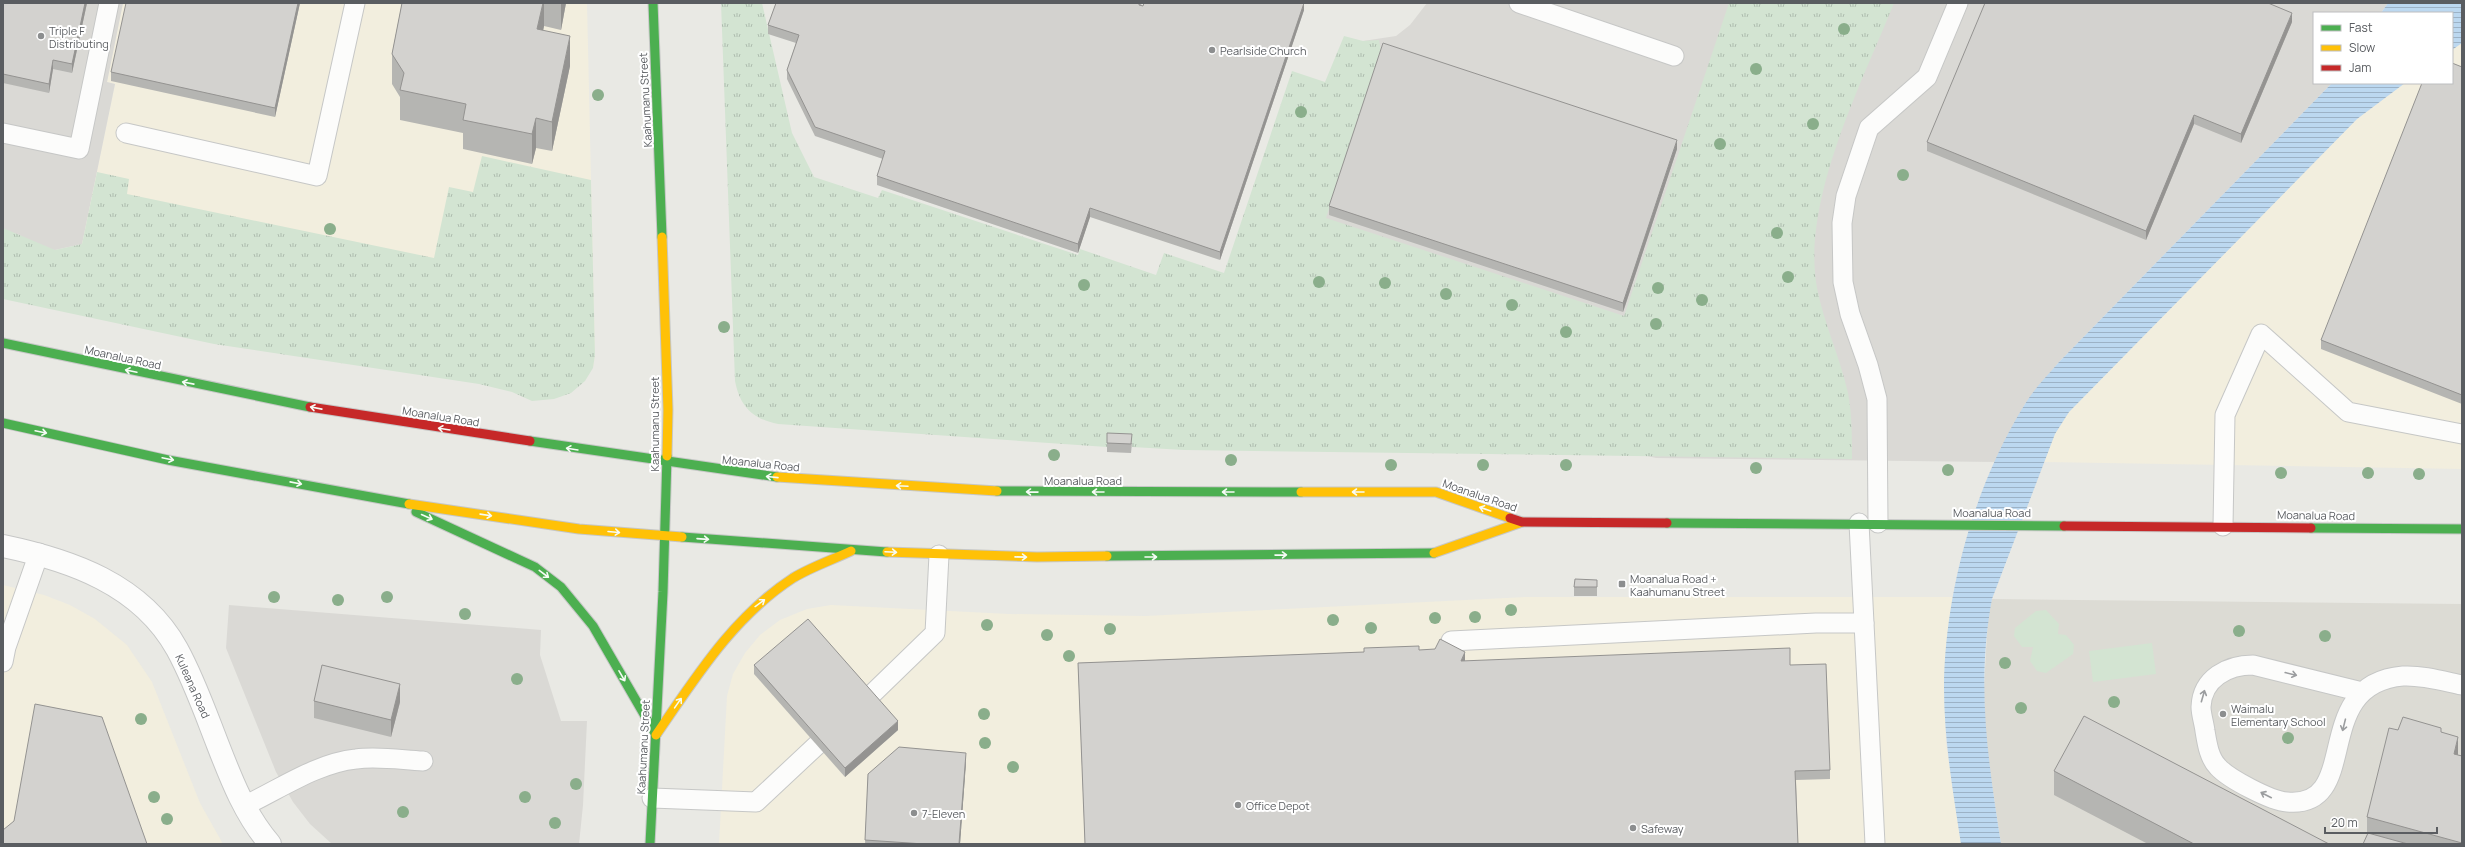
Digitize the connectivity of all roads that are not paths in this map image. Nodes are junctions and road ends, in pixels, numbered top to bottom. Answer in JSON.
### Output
{"nodes":[{"id":1,"x":109,"y":3,"type":"edge"},
{"id":2,"x":355,"y":3,"type":"edge"},
{"id":3,"x":653,"y":3,"type":"edge"},
{"id":4,"x":1519,"y":3,"type":"edge"},
{"id":5,"x":1958,"y":3,"type":"edge"},
{"id":6,"x":1674,"y":56,"type":"dead end"},
{"id":7,"x":3,"y":133,"type":"edge"},
{"id":8,"x":126,"y":133,"type":"dead end"},
{"id":9,"x":3,"y":343,"type":"edge"},
{"id":10,"x":3,"y":423,"type":"edge"},
{"id":11,"x":2462,"y":434,"type":"edge"},
{"id":12,"x":666,"y":463,"type":"junction"},
{"id":13,"x":392,"y":501,"type":"junction"},
{"id":14,"x":1522,"y":522,"type":"junction"},
{"id":15,"x":1859,"y":523,"type":"junction"},
{"id":16,"x":1878,"y":523,"type":"junction"},
{"id":17,"x":2223,"y":526,"type":"junction"},
{"id":18,"x":2462,"y":529,"type":"edge"},
{"id":19,"x":665,"y":536,"type":"junction"},
{"id":20,"x":3,"y":546,"type":"edge"},
{"id":21,"x":852,"y":550,"type":"junction"},
{"id":22,"x":39,"y":553,"type":"junction"},
{"id":23,"x":939,"y":555,"type":"junction"},
{"id":24,"x":1864,"y":623,"type":"junction"},
{"id":25,"x":1451,"y":641,"type":"dead end"},
{"id":26,"x":3,"y":662,"type":"edge"},
{"id":27,"x":2462,"y":685,"type":"edge"},
{"id":28,"x":2362,"y":692,"type":"junction"},
{"id":29,"x":869,"y":697,"type":"edge"},
{"id":30,"x":656,"y":735,"type":"junction"},
{"id":31,"x":817,"y":745,"type":"edge"},
{"id":32,"x":424,"y":761,"type":"dead end"},
{"id":33,"x":652,"y":798,"type":"junction"},
{"id":34,"x":244,"y":806,"type":"junction"},
{"id":35,"x":270,"y":844,"type":"edge"},
{"id":36,"x":650,"y":844,"type":"edge"},
{"id":37,"x":1875,"y":844,"type":"edge"}],
"edges":[{"from":1,"to":7,"type":"lane"},
{"from":2,"to":8,"type":"lane"},
{"from":3,"to":12,"type":"main road","name":"Kaahumanu Street"},
{"from":4,"to":6,"type":"lane"},
{"from":5,"to":16,"type":"lane"},
{"from":12,"to":9,"type":"main road","name":"Moanalua Road","one_way":true},
{"from":10,"to":13,"type":"main road","name":"Moanalua Road","one_way":true},
{"from":11,"to":17,"type":"lane"},
{"from":14,"to":12,"type":"main road","name":"Moanalua Road","one_way":true},
{"from":12,"to":19,"type":"main road","name":"Kaahumanu Street"},
{"from":13,"to":19,"type":"main road","name":"Moanalua Road","one_way":true},
{"from":13,"to":30,"type":"main road","one_way":true},
{"from":14,"to":15,"type":"main road","name":"Moanalua Road"},
{"from":23,"to":14,"type":"main road","name":"Moanalua Road","one_way":true},
{"from":15,"to":16,"type":"main road","name":"Moanalua Road"},
{"from":15,"to":24,"type":"lane"},
{"from":16,"to":17,"type":"main road","name":"Moanalua Road"},
{"from":17,"to":18,"type":"main road","name":"Moanalua Road"},
{"from":19,"to":21,"type":"main road","name":"Moanalua Road","one_way":true},
{"from":19,"to":30,"type":"main road","name":"Kaahumanu Street"},
{"from":20,"to":22,"type":"street","name":"Kuleana Road"},
{"from":21,"to":23,"type":"main road","name":"Moanalua Road","one_way":true},
{"from":30,"to":21,"type":"main road","one_way":true},
{"from":22,"to":26,"type":"lane"},
{"from":22,"to":34,"type":"street","name":"Kuleana Road"},
{"from":23,"to":29,"type":"lane"},
{"from":24,"to":25,"type":"lane"},
{"from":24,"to":37,"type":"lane"},
{"from":27,"to":28,"type":"lane"},
{"from":28,"to":28,"type":"lane","one_way":true},
{"from":30,"to":33,"type":"main road","name":"Kaahumanu Street"},
{"from":31,"to":33,"type":"lane"},
{"from":32,"to":34,"type":"lane"},
{"from":33,"to":36,"type":"main road","name":"Kaahumanu Street"},
{"from":34,"to":35,"type":"street","name":"Kuleana Road"}]}
